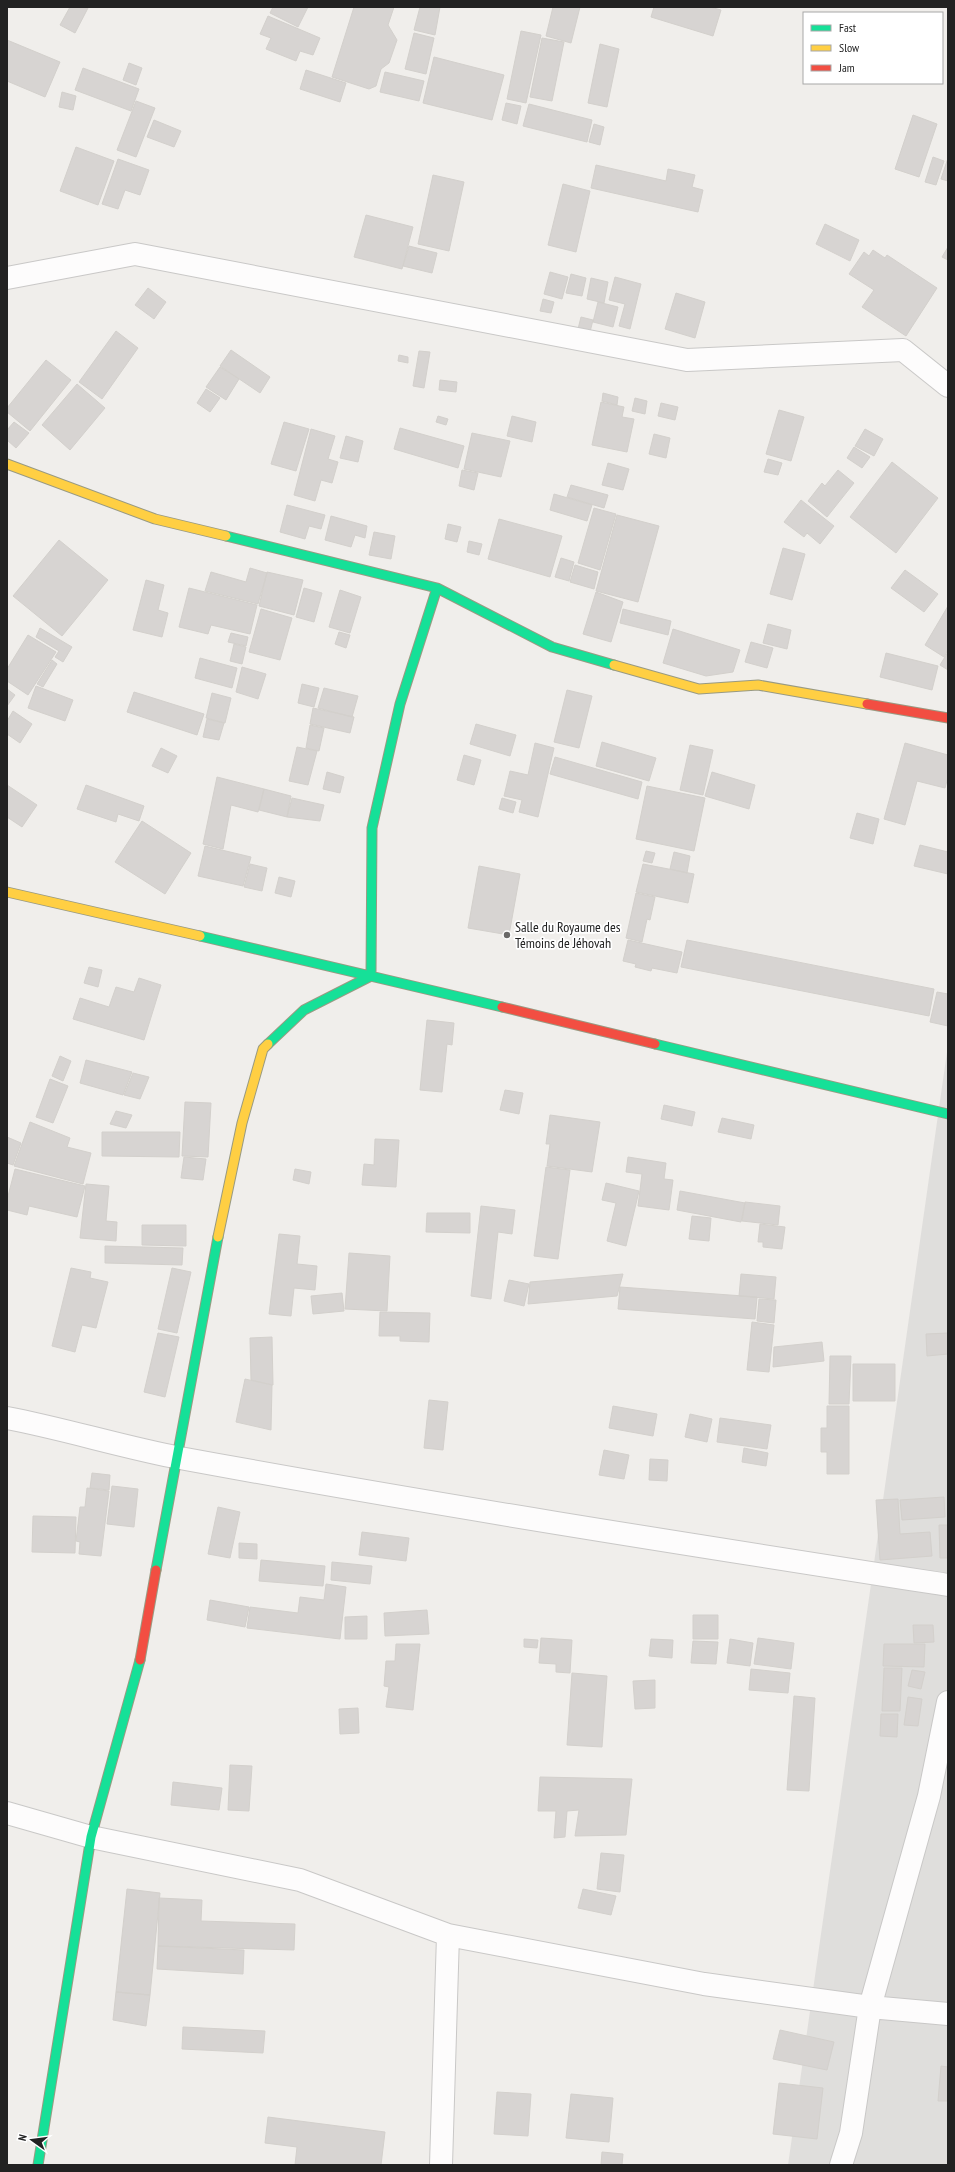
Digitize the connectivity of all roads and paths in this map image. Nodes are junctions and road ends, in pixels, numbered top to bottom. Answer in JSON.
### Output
{"nodes":[{"id":1,"x":7,"y":278,"type":"edge"},
{"id":2,"x":948,"y":386,"type":"edge"},
{"id":3,"x":7,"y":464,"type":"edge"},
{"id":4,"x":437,"y":588,"type":"junction"},
{"id":5,"x":948,"y":718,"type":"edge"},
{"id":6,"x":7,"y":892,"type":"edge"},
{"id":7,"x":371,"y":976,"type":"junction"},
{"id":8,"x":948,"y":1114,"type":"edge"},
{"id":9,"x":7,"y":1418,"type":"edge"},
{"id":10,"x":177,"y":1457,"type":"junction"},
{"id":11,"x":948,"y":1585,"type":"edge"},
{"id":12,"x":948,"y":1702,"type":"edge"},
{"id":13,"x":7,"y":1813,"type":"edge"},
{"id":14,"x":91,"y":1837,"type":"junction"},
{"id":15,"x":448,"y":1935,"type":"junction"},
{"id":16,"x":870,"y":2007,"type":"junction"},
{"id":17,"x":948,"y":2014,"type":"edge"},
{"id":18,"x":38,"y":2165,"type":"edge"},
{"id":19,"x":441,"y":2165,"type":"edge"},
{"id":20,"x":841,"y":2165,"type":"edge"}],
"edges":[{"from":1,"to":2,"type":"street"},
{"from":3,"to":4,"type":"street"},
{"from":4,"to":5,"type":"street"},
{"from":4,"to":7,"type":"street"},
{"from":6,"to":7,"type":"street"},
{"from":7,"to":8,"type":"street"},
{"from":7,"to":10,"type":"street"},
{"from":9,"to":10,"type":"street"},
{"from":10,"to":11,"type":"street"},
{"from":10,"to":14,"type":"street"},
{"from":12,"to":16,"type":"street"},
{"from":13,"to":14,"type":"street"},
{"from":14,"to":15,"type":"street"},
{"from":14,"to":18,"type":"street"},
{"from":15,"to":16,"type":"street"},
{"from":15,"to":19,"type":"street"},
{"from":16,"to":17,"type":"street"},
{"from":16,"to":20,"type":"street"}]}
